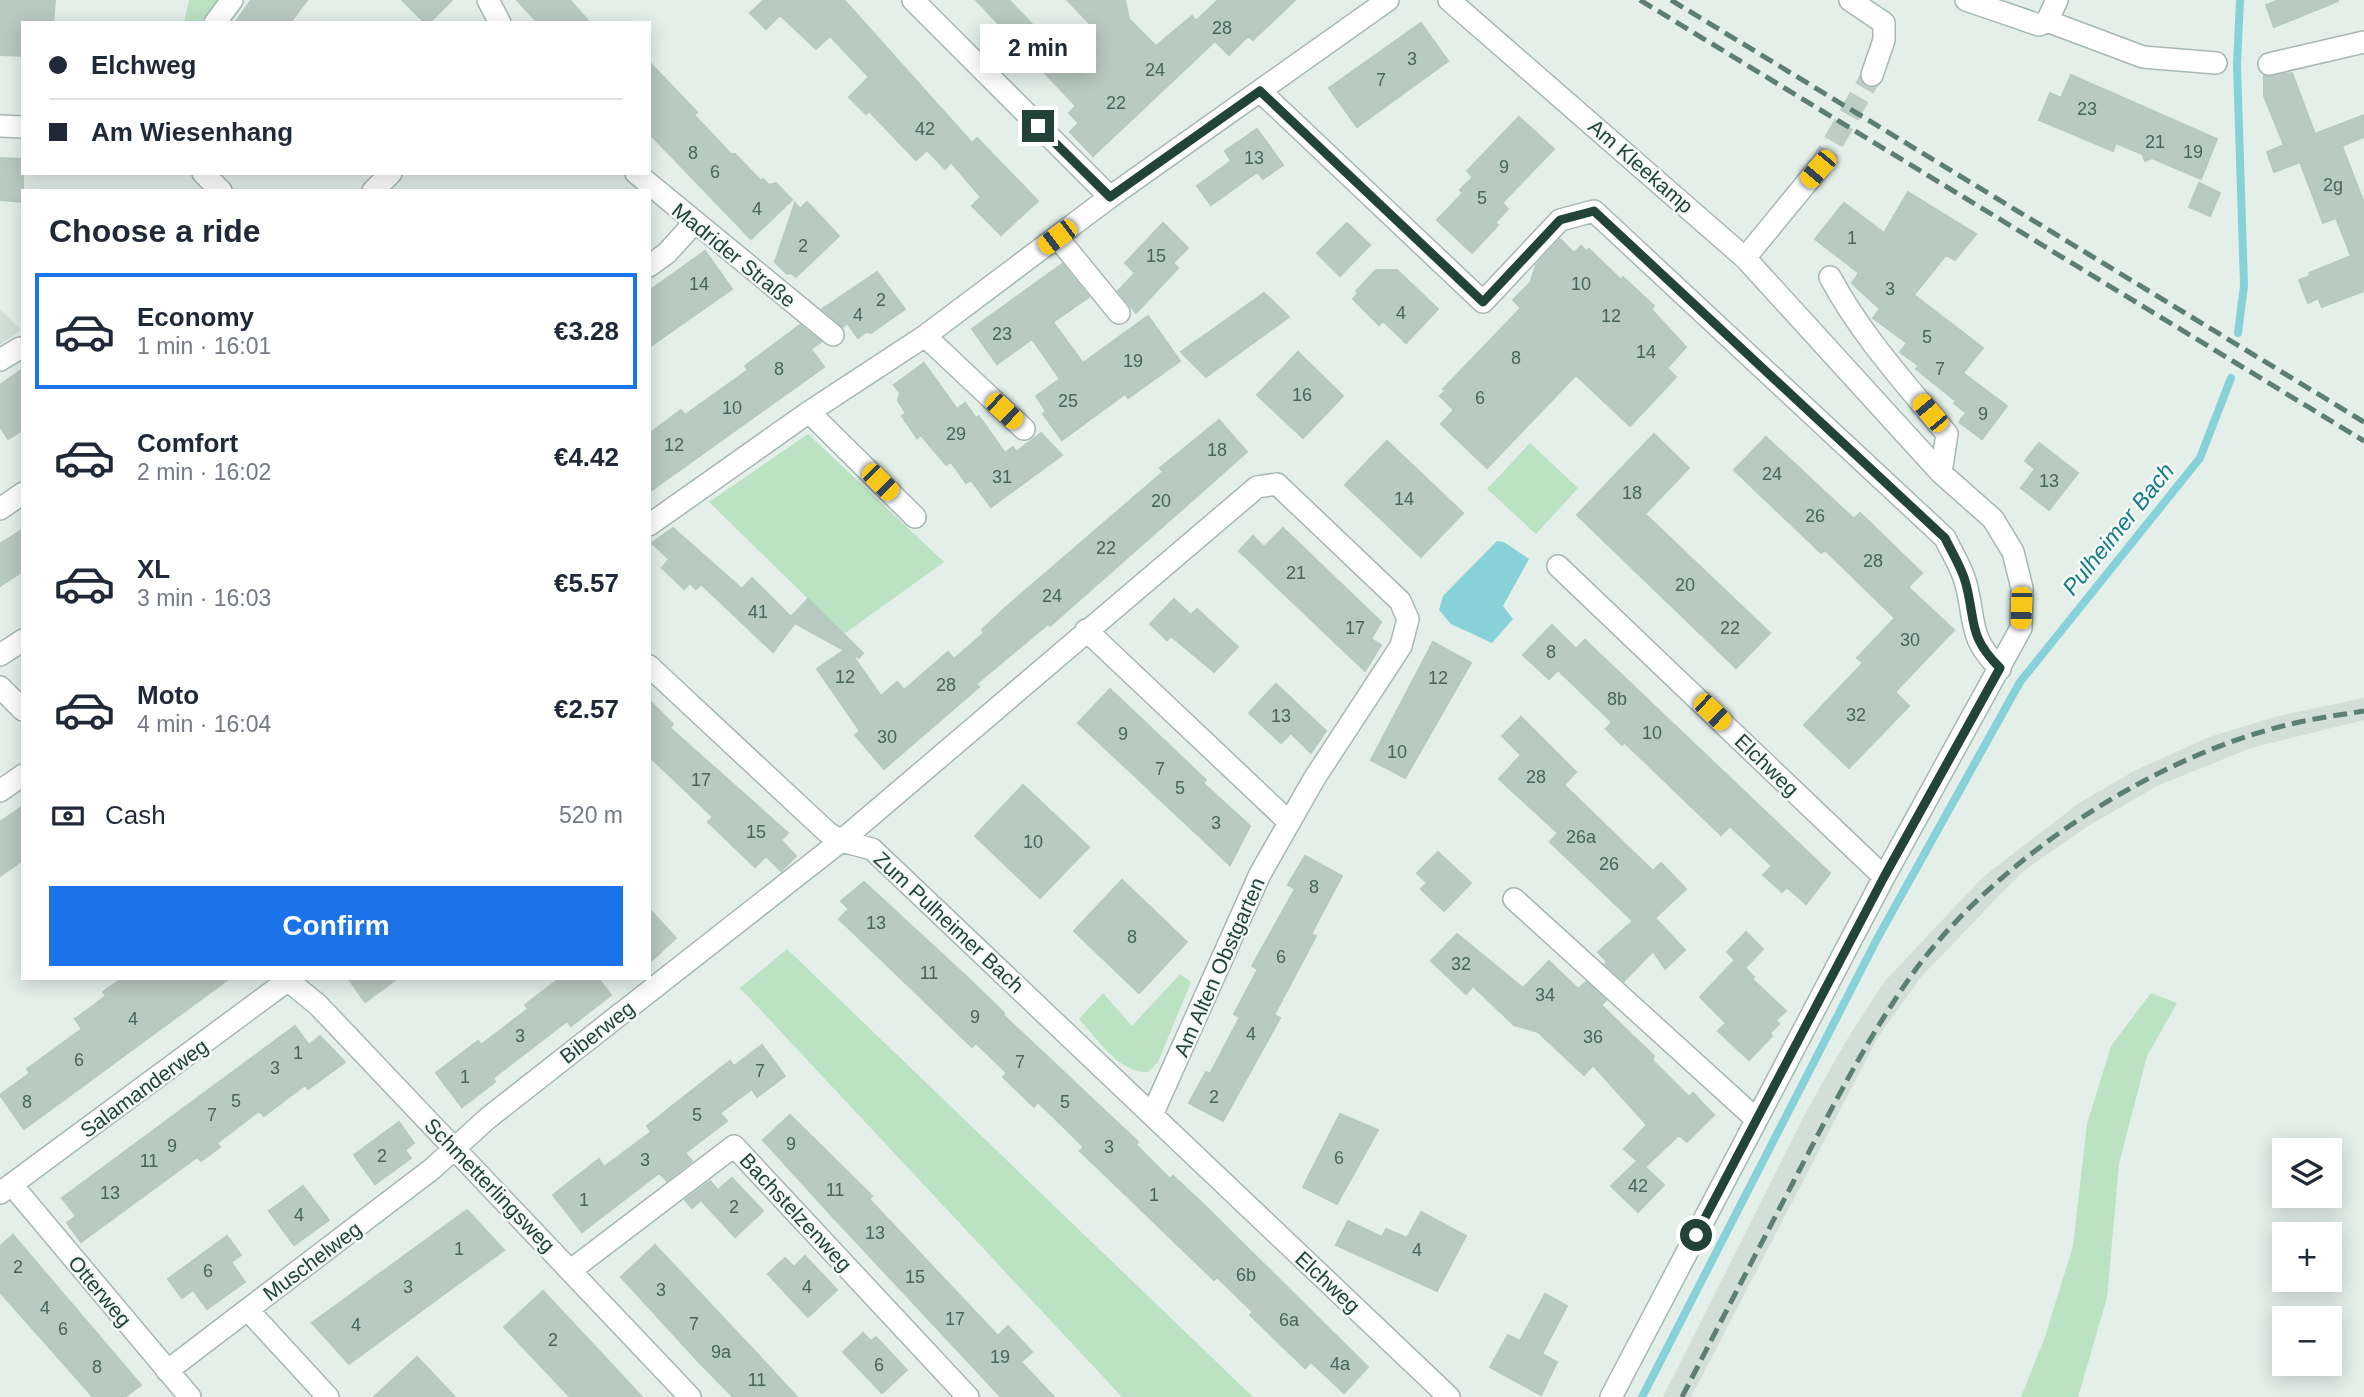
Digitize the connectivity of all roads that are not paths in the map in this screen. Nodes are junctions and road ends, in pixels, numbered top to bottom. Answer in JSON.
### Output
{"nodes":[{"id":1,"x":232,"y":0,"type":"edge"},
{"id":2,"x":488,"y":0,"type":"edge"},
{"id":3,"x":913,"y":0,"type":"edge"},
{"id":4,"x":1388,"y":0,"type":"edge"},
{"id":5,"x":1449,"y":0,"type":"edge"},
{"id":6,"x":1850,"y":0,"type":"edge"},
{"id":7,"x":1965,"y":0,"type":"edge"},
{"id":8,"x":2057,"y":0,"type":"edge"},
{"id":9,"x":216,"y":21,"type":"edge"},
{"id":10,"x":499,"y":21,"type":"edge"},
{"id":11,"x":2047,"y":21,"type":"junction"},
{"id":12,"x":2364,"y":42,"type":"edge"},
{"id":13,"x":2216,"y":62,"type":"dead end"},
{"id":14,"x":2269,"y":64,"type":"dead end"},
{"id":15,"x":1872,"y":75,"type":"tunnel mouth"},
{"id":16,"x":1260,"y":91,"type":"junction"},
{"id":17,"x":0,"y":126,"type":"edge"},
{"id":18,"x":21,"y":127,"type":"edge"},
{"id":19,"x":1818,"y":169,"type":"tunnel mouth"},
{"id":20,"x":206,"y":175,"type":"edge"},
{"id":21,"x":638,"y":175,"type":"edge"},
{"id":22,"x":218,"y":189,"type":"edge"},
{"id":23,"x":1110,"y":197,"type":"junction"},
{"id":24,"x":694,"y":223,"type":"junction"},
{"id":25,"x":1057,"y":237,"type":"junction"},
{"id":26,"x":1745,"y":258,"type":"junction"},
{"id":27,"x":651,"y":265,"type":"edge"},
{"id":28,"x":1830,"y":277,"type":"dead end"},
{"id":29,"x":1119,"y":313,"type":"dead end"},
{"id":30,"x":833,"y":335,"type":"dead end"},
{"id":31,"x":925,"y":335,"type":"junction"},
{"id":32,"x":20,"y":348,"type":"dead end"},
{"id":33,"x":0,"y":360,"type":"edge"},
{"id":34,"x":809,"y":412,"type":"junction"},
{"id":35,"x":1024,"y":429,"type":"dead end"},
{"id":36,"x":1941,"y":473,"type":"junction"},
{"id":37,"x":21,"y":494,"type":"edge"},
{"id":38,"x":0,"y":509,"type":"edge"},
{"id":39,"x":915,"y":517,"type":"dead end"},
{"id":40,"x":651,"y":523,"type":"edge"},
{"id":41,"x":1558,"y":566,"type":"dead end"},
{"id":42,"x":1086,"y":630,"type":"junction"},
{"id":43,"x":21,"y":641,"type":"edge"},
{"id":44,"x":0,"y":655,"type":"edge"},
{"id":45,"x":651,"y":668,"type":"edge"},
{"id":46,"x":2000,"y":668,"type":"junction"},
{"id":47,"x":0,"y":687,"type":"edge"},
{"id":48,"x":21,"y":708,"type":"edge"},
{"id":49,"x":21,"y":776,"type":"edge"},
{"id":50,"x":0,"y":791,"type":"edge"},
{"id":51,"x":1289,"y":822,"type":"junction"},
{"id":52,"x":841,"y":841,"type":"junction"},
{"id":53,"x":1884,"y":877,"type":"junction"},
{"id":54,"x":1514,"y":899,"type":"dead end"},
{"id":55,"x":288,"y":980,"type":"edge"},
{"id":56,"x":1152,"y":1115,"type":"junction"},
{"id":57,"x":1756,"y":1119,"type":"junction"},
{"id":58,"x":455,"y":1149,"type":"junction"},
{"id":59,"x":1207,"y":1168,"type":"joint"},
{"id":60,"x":6,"y":1189,"type":"edge"},
{"id":61,"x":571,"y":1270,"type":"junction"},
{"id":62,"x":248,"y":1310,"type":"junction"},
{"id":63,"x":167,"y":1371,"type":"junction"},
{"id":64,"x":190,"y":1397,"type":"edge"},
{"id":65,"x":328,"y":1397,"type":"edge"},
{"id":66,"x":690,"y":1397,"type":"edge"},
{"id":67,"x":968,"y":1397,"type":"edge"},
{"id":68,"x":1449,"y":1397,"type":"edge"},
{"id":69,"x":1611,"y":1397,"type":"edge"}],
"edges":[{"from":1,"to":9,"type":"street"},
{"from":2,"to":10,"type":"street"},
{"from":3,"to":23,"type":"street"},
{"from":4,"to":16,"type":"street"},
{"from":5,"to":26,"type":"street","name":"Am Kleekamp"},
{"from":6,"to":15,"type":"street"},
{"from":7,"to":11,"type":"street"},
{"from":8,"to":11,"type":"street"},
{"from":11,"to":13,"type":"street"},
{"from":12,"to":14,"type":"street"},
{"from":16,"to":23,"type":"street"},
{"from":16,"to":46,"type":"street"},
{"from":17,"to":18,"type":"street"},
{"from":19,"to":26,"type":"street"},
{"from":20,"to":22,"type":"street"},
{"from":21,"to":24,"type":"street","name":"Madrider Straße"},
{"from":23,"to":25,"type":"street"},
{"from":24,"to":27,"type":"street"},
{"from":24,"to":30,"type":"street","name":"Madrider Straße"},
{"from":25,"to":29,"type":"street"},
{"from":25,"to":31,"type":"street"},
{"from":26,"to":36,"type":"street"},
{"from":28,"to":36,"type":"street"},
{"from":31,"to":34,"type":"street"},
{"from":31,"to":35,"type":"street"},
{"from":32,"to":33,"type":"street"},
{"from":34,"to":39,"type":"street"},
{"from":34,"to":40,"type":"street"},
{"from":36,"to":46,"type":"street"},
{"from":37,"to":38,"type":"street"},
{"from":41,"to":53,"type":"street","name":"Elchweg"},
{"from":42,"to":51,"type":"street"},
{"from":42,"to":51,"type":"street","name":"Am Alten Obstgarten"},
{"from":42,"to":52,"type":"street","name":"Am Alten Obstgarten"},
{"from":43,"to":44,"type":"street"},
{"from":45,"to":52,"type":"street","name":"Zum Pulheimer Bach"},
{"from":46,"to":53,"type":"street"},
{"from":47,"to":48,"type":"street"},
{"from":49,"to":50,"type":"street"},
{"from":51,"to":56,"type":"street","name":"Am Alten Obstgarten"},
{"from":52,"to":56,"type":"street","name":"Zum Pulheimer Bach"},
{"from":52,"to":58,"type":"street","name":"Biberweg"},
{"from":53,"to":57,"type":"street"},
{"from":54,"to":57,"type":"street"},
{"from":55,"to":58,"type":"street","name":"Schmetterlingsweg"},
{"from":55,"to":60,"type":"street","name":"Salamanderweg"},
{"from":56,"to":59,"type":"street","name":"Zum Pulheimer Bach"},
{"from":57,"to":69,"type":"street"},
{"from":58,"to":61,"type":"street","name":"Schmetterlingsweg"},
{"from":58,"to":62,"type":"street","name":"Muschelweg"},
{"from":59,"to":68,"type":"street","name":"Elchweg"},
{"from":60,"to":63,"type":"street","name":"Otterweg"},
{"from":61,"to":66,"type":"street","name":"Schmetterlingsweg"},
{"from":61,"to":67,"type":"street","name":"Bachstelzenweg"},
{"from":62,"to":63,"type":"street","name":"Muschelweg"},
{"from":62,"to":65,"type":"street"},
{"from":63,"to":64,"type":"street","name":"Otterweg"}]}
